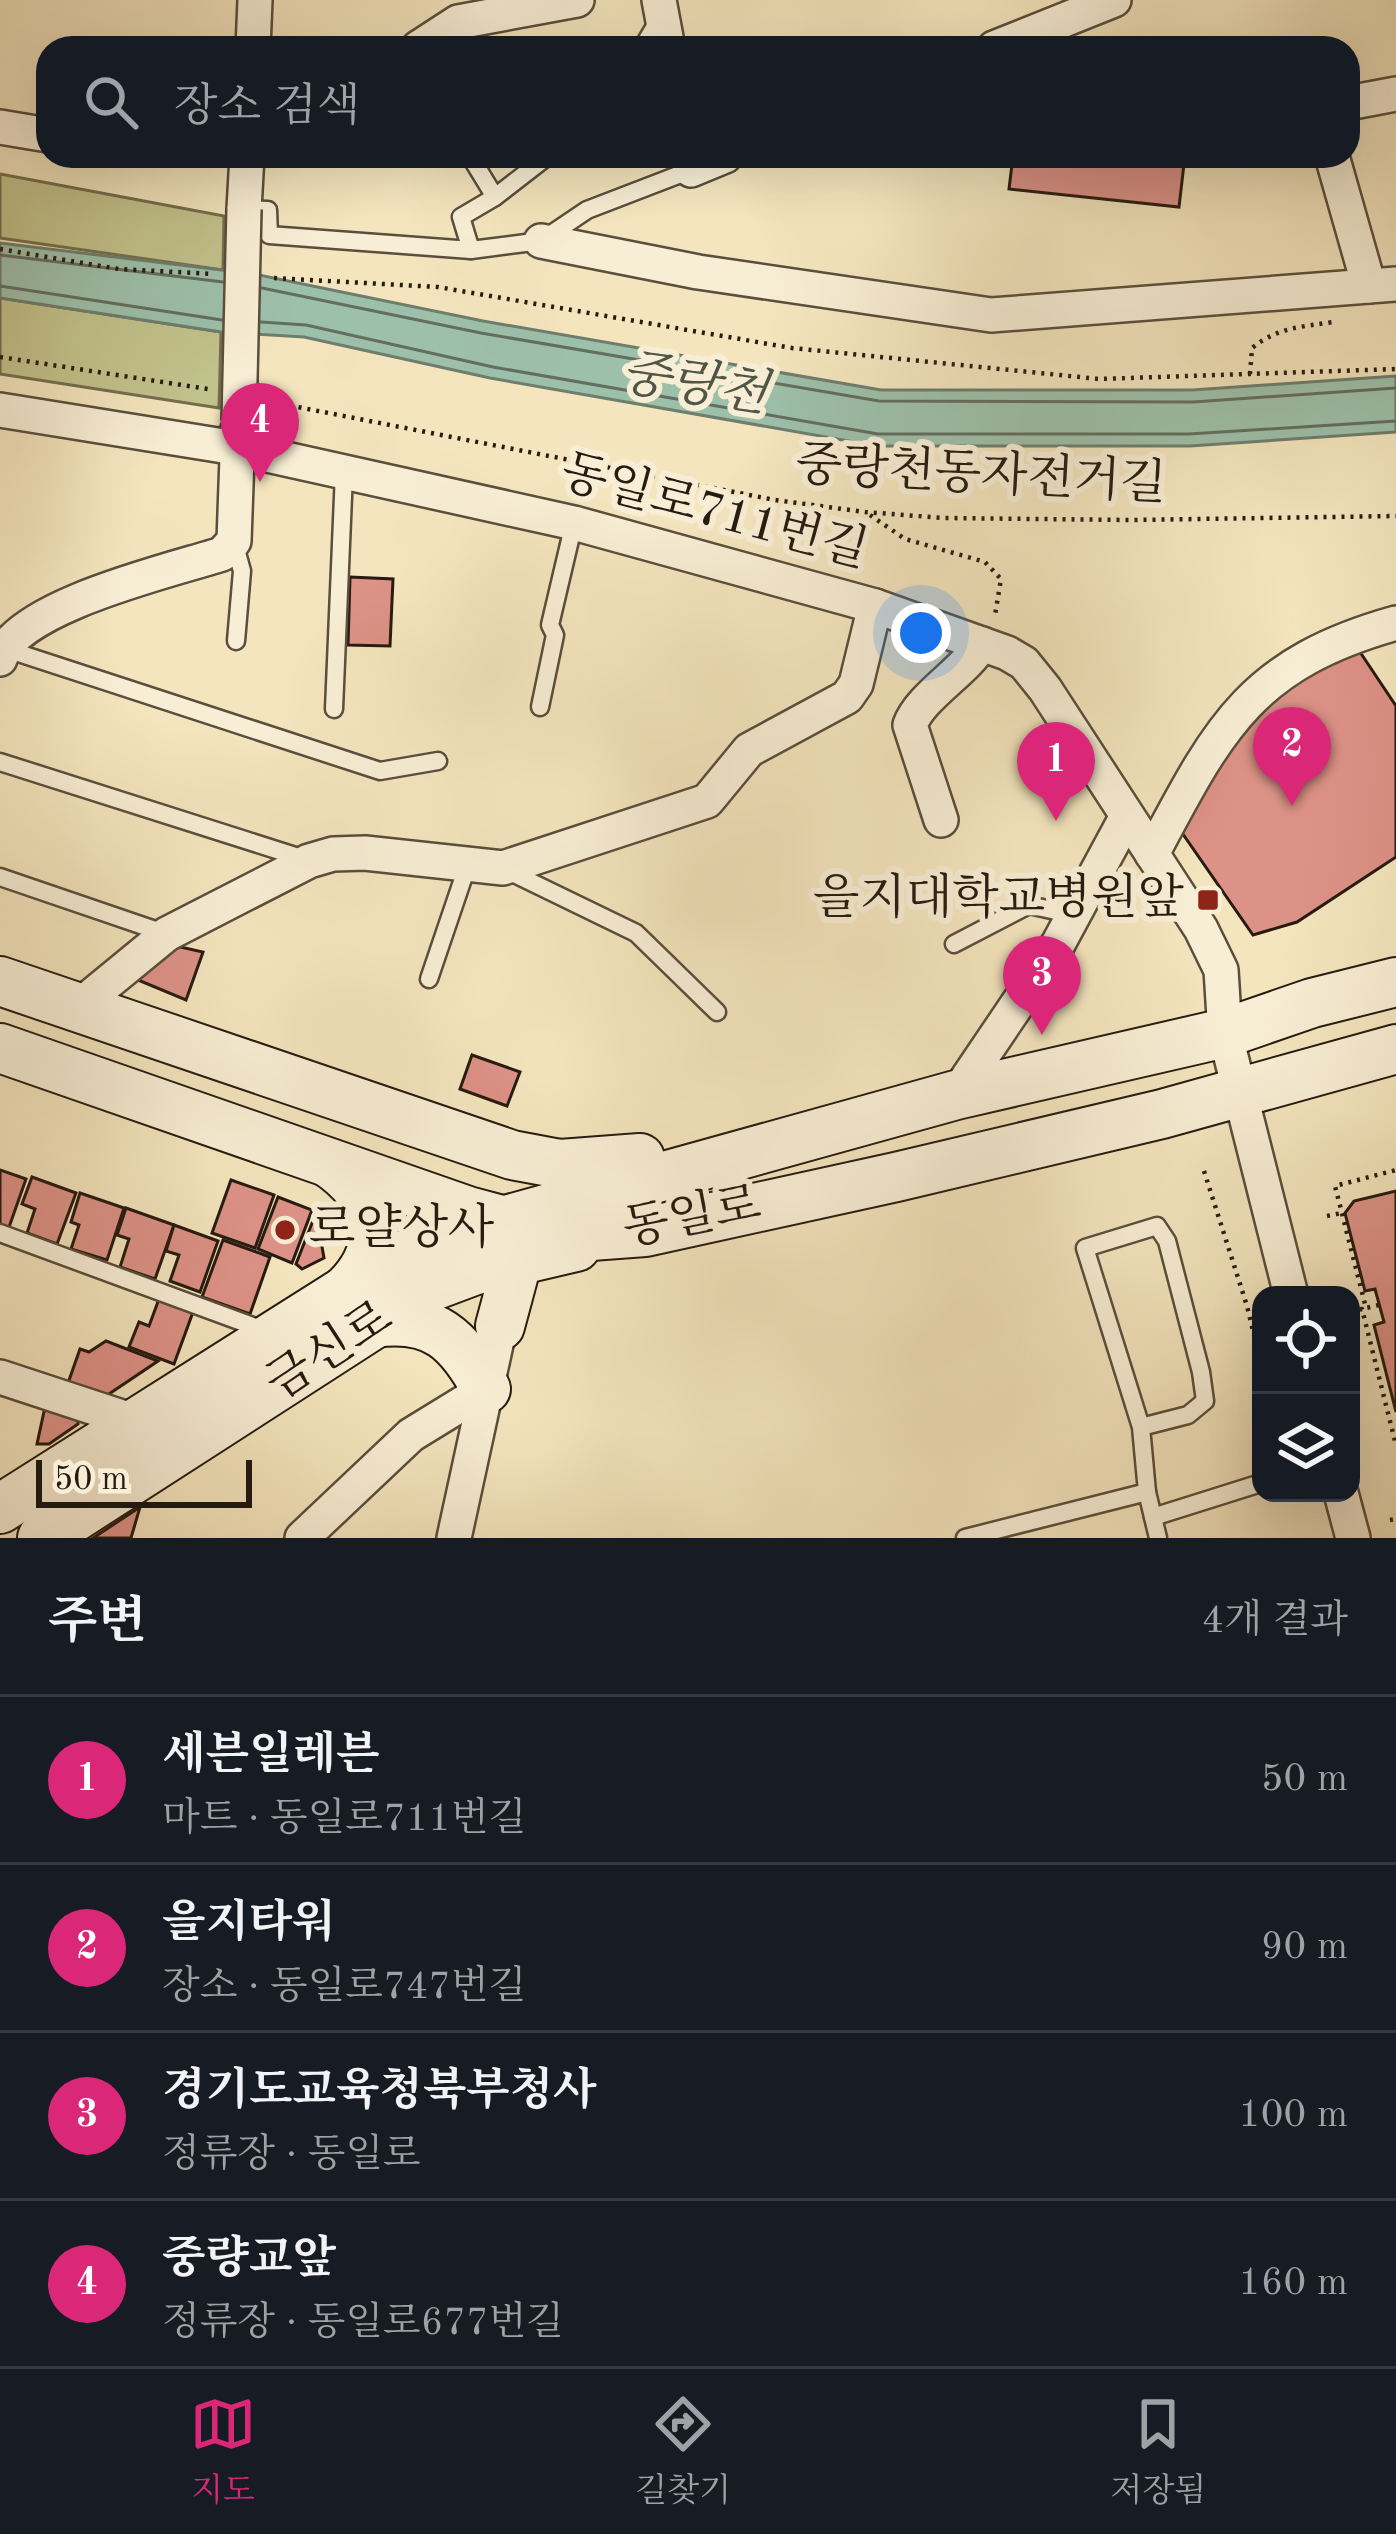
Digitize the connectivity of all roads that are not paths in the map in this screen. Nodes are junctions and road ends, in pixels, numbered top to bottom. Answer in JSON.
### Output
{"nodes":[{"id":1,"x":255,"y":0,"type":"edge"},
{"id":2,"x":577,"y":0,"type":"edge"},
{"id":3,"x":1114,"y":0,"type":"edge"},
{"id":4,"x":254,"y":36,"type":"edge"},
{"id":5,"x":436,"y":36,"type":"edge"},
{"id":6,"x":1024,"y":36,"type":"edge"},
{"id":7,"x":1396,"y":94,"type":"edge"},
{"id":8,"x":1360,"y":101,"type":"edge"},
{"id":9,"x":0,"y":127,"type":"edge"},
{"id":10,"x":36,"y":133,"type":"edge"},
{"id":11,"x":246,"y":168,"type":"edge"},
{"id":12,"x":478,"y":168,"type":"edge"},
{"id":13,"x":532,"y":168,"type":"edge"},
{"id":14,"x":679,"y":168,"type":"edge"},
{"id":15,"x":1337,"y":168,"type":"edge"},
{"id":16,"x":495,"y":196,"type":"junction"},
{"id":17,"x":244,"y":209,"type":"junction"},
{"id":18,"x":541,"y":241,"type":"junction"},
{"id":19,"x":471,"y":250,"type":"junction"},
{"id":20,"x":1382,"y":285,"type":"edge"},
{"id":21,"x":0,"y":410,"type":"edge"},
{"id":22,"x":239,"y":415,"type":"junction"},
{"id":23,"x":344,"y":473,"type":"junction"},
{"id":24,"x":574,"y":523,"type":"junction"},
{"id":25,"x":234,"y":541,"type":"junction"},
{"id":26,"x":875,"y":606,"type":"junction"},
{"id":27,"x":1396,"y":623,"type":"edge"},
{"id":28,"x":236,"y":641,"type":"dead end"},
{"id":29,"x":982,"y":644,"type":"junction"},
{"id":30,"x":1,"y":652,"type":"edge"},
{"id":31,"x":539,"y":707,"type":"dead end"},
{"id":32,"x":334,"y":709,"type":"dead end"},
{"id":33,"x":438,"y":761,"type":"dead end"},
{"id":34,"x":0,"y":762,"type":"edge"},
{"id":35,"x":1127,"y":817,"type":"junction"},
{"id":36,"x":941,"y":820,"type":"dead end"},
{"id":37,"x":1152,"y":854,"type":"junction"},
{"id":38,"x":309,"y":861,"type":"junction"},
{"id":39,"x":468,"y":865,"type":"junction"},
{"id":40,"x":503,"y":868,"type":"junction"},
{"id":41,"x":0,"y":877,"type":"edge"},
{"id":42,"x":1075,"y":915,"type":"junction"},
{"id":43,"x":167,"y":934,"type":"junction"},
{"id":44,"x":954,"y":944,"type":"dead end"},
{"id":45,"x":429,"y":979,"type":"dead end"},
{"id":46,"x":0,"y":980,"type":"edge"},
{"id":47,"x":1396,"y":982,"type":"edge"},
{"id":48,"x":78,"y":1007,"type":"junction"},
{"id":49,"x":717,"y":1012,"type":"dead end"},
{"id":50,"x":1226,"y":1033,"type":"junction"},
{"id":51,"x":0,"y":1048,"type":"edge"},
{"id":52,"x":1396,"y":1049,"type":"edge"},
{"id":53,"x":1240,"y":1094,"type":"junction"},
{"id":54,"x":956,"y":1095,"type":"junction"},
{"id":55,"x":448,"y":1134,"type":"junction"},
{"id":56,"x":794,"y":1139,"type":"junction"},
{"id":57,"x":325,"y":1160,"type":"junction"},
{"id":58,"x":507,"y":1232,"type":"junction"},
{"id":59,"x":645,"y":1232,"type":"junction"},
{"id":60,"x":0,"y":1233,"type":"edge"},
{"id":61,"x":1289,"y":1286,"type":"edge"},
{"id":62,"x":361,"y":1306,"type":"junction"},
{"id":63,"x":500,"y":1326,"type":"junction"},
{"id":64,"x":276,"y":1334,"type":"junction"},
{"id":65,"x":0,"y":1377,"type":"edge"},
{"id":66,"x":486,"y":1389,"type":"junction"},
{"id":67,"x":136,"y":1422,"type":"junction"},
{"id":68,"x":1141,"y":1427,"type":"junction"},
{"id":69,"x":1252,"y":1487,"type":"edge"},
{"id":70,"x":1147,"y":1492,"type":"junction"},
{"id":71,"x":1343,"y":1502,"type":"edge"},
{"id":72,"x":0,"y":1509,"type":"edge"},
{"id":73,"x":1153,"y":1517,"type":"junction"},
{"id":74,"x":42,"y":1538,"type":"edge"},
{"id":75,"x":302,"y":1538,"type":"edge"},
{"id":76,"x":454,"y":1538,"type":"edge"},
{"id":77,"x":965,"y":1538,"type":"edge"},
{"id":78,"x":1158,"y":1538,"type":"edge"},
{"id":79,"x":1352,"y":1538,"type":"edge"}],
"edges":[{"from":1,"to":4,"type":"street"},
{"from":2,"to":5,"type":"street"},
{"from":3,"to":6,"type":"street"},
{"from":7,"to":8,"type":"street"},
{"from":9,"to":10,"type":"street"},
{"from":11,"to":17,"type":"street"},
{"from":12,"to":16,"type":"lane"},
{"from":13,"to":16,"type":"lane"},
{"from":14,"to":18,"type":"lane"},
{"from":15,"to":20,"type":"street"},
{"from":16,"to":19,"type":"lane"},
{"from":17,"to":19,"type":"lane"},
{"from":17,"to":22,"type":"street","bridge":true},
{"from":18,"to":19,"type":"lane"},
{"from":18,"to":20,"type":"street"},
{"from":21,"to":22,"type":"street","name":"동일로711번길"},
{"from":22,"to":23,"type":"street","name":"동일로711번길"},
{"from":22,"to":25,"type":"street"},
{"from":23,"to":24,"type":"street","name":"동일로711번길"},
{"from":23,"to":32,"type":"lane"},
{"from":24,"to":26,"type":"street","name":"동일로711번길"},
{"from":24,"to":31,"type":"lane"},
{"from":25,"to":28,"type":"lane"},
{"from":25,"to":30,"type":"street"},
{"from":26,"to":29,"type":"street","name":"동일로711번길"},
{"from":26,"to":40,"type":"street"},
{"from":27,"to":37,"type":"street"},
{"from":29,"to":35,"type":"street","name":"동일로711번길"},
{"from":29,"to":36,"type":"street"},
{"from":30,"to":33,"type":"lane"},
{"from":34,"to":38,"type":"lane"},
{"from":35,"to":37,"type":"street","name":"동일로711번길"},
{"from":35,"to":42,"type":"street"},
{"from":37,"to":50,"type":"street","name":"동일로711번길"},
{"from":38,"to":39,"type":"street"},
{"from":38,"to":43,"type":"street"},
{"from":39,"to":40,"type":"street"},
{"from":39,"to":45,"type":"lane"},
{"from":40,"to":49,"type":"lane"},
{"from":41,"to":43,"type":"lane"},
{"from":42,"to":44,"type":"lane"},
{"from":42,"to":54,"type":"street"},
{"from":43,"to":48,"type":"street"},
{"from":46,"to":48,"type":"street"},
{"from":47,"to":50,"type":"street","name":"동일로"},
{"from":48,"to":55,"type":"street"},
{"from":50,"to":53,"type":"street","name":"동일로711번길"},
{"from":50,"to":54,"type":"street","name":"동일로"},
{"from":51,"to":57,"type":"street"},
{"from":52,"to":53,"type":"street","name":"동일로"},
{"from":53,"to":59,"type":"street","name":"동일로"},
{"from":53,"to":61,"type":"street","name":"동일로711번길"},
{"from":54,"to":56,"type":"street","name":"동일로"},
{"from":55,"to":56,"type":"street"},
{"from":55,"to":58,"type":"street"},
{"from":56,"to":58,"type":"street","name":"동일로"},
{"from":57,"to":58,"type":"street"},
{"from":57,"to":62,"type":"street"},
{"from":58,"to":59,"type":"street","name":"금신로"},
{"from":58,"to":62,"type":"street","name":"금신로"},
{"from":58,"to":63,"type":"street"},
{"from":59,"to":63,"type":"street"},
{"from":60,"to":64,"type":"lane"},
{"from":62,"to":64,"type":"street","name":"금신로"},
{"from":62,"to":66,"type":"street"},
{"from":62,"to":74,"type":"street","name":"금신로"},
{"from":63,"to":66,"type":"street"},
{"from":64,"to":67,"type":"street","name":"금신로"},
{"from":65,"to":67,"type":"street"},
{"from":66,"to":75,"type":"street"},
{"from":66,"to":76,"type":"street"},
{"from":67,"to":72,"type":"street","name":"금신로"},
{"from":68,"to":68,"type":"lane"},
{"from":68,"to":70,"type":"lane"},
{"from":69,"to":73,"type":"lane"},
{"from":70,"to":73,"type":"lane"},
{"from":70,"to":77,"type":"lane"},
{"from":71,"to":79,"type":"street"},
{"from":73,"to":78,"type":"lane"}]}
